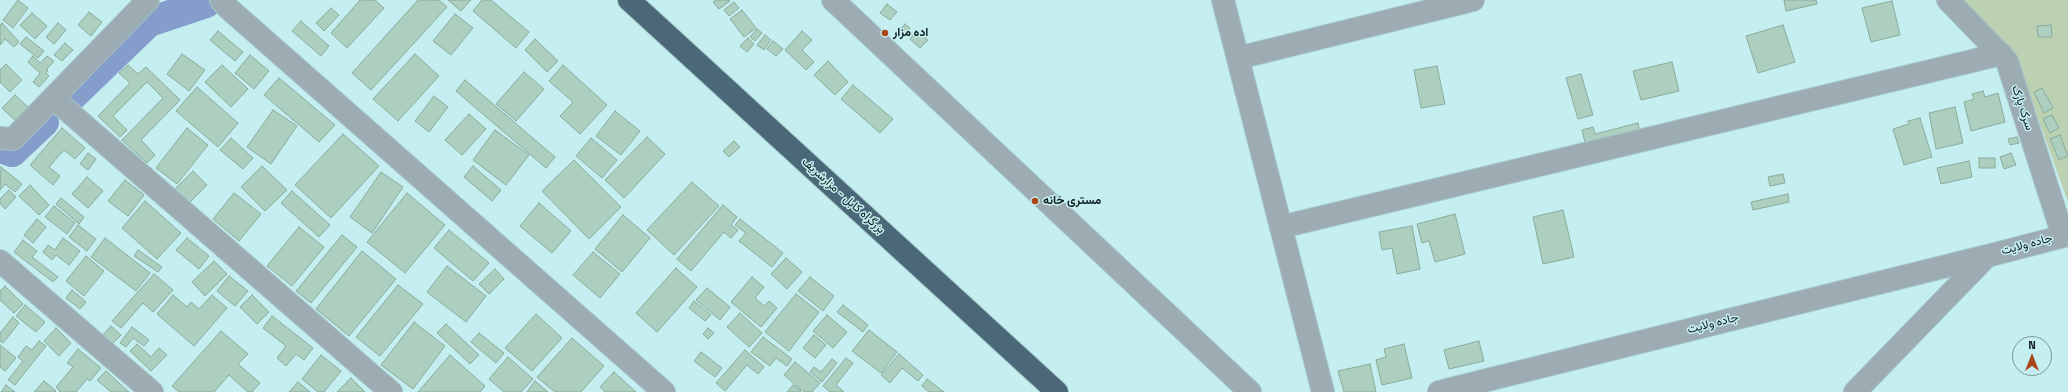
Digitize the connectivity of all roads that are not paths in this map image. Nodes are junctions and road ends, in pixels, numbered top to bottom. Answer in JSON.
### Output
{"nodes":[{"id":1,"x":148,"y":0,"type":"edge"},
{"id":2,"x":221,"y":0,"type":"edge"},
{"id":3,"x":629,"y":0,"type":"edge"},
{"id":4,"x":833,"y":0,"type":"edge"},
{"id":5,"x":1223,"y":0,"type":"edge"},
{"id":6,"x":1473,"y":0,"type":"edge"},
{"id":7,"x":1948,"y":0,"type":"edge"},
{"id":8,"x":2001,"y":54,"type":"junction"},
{"id":9,"x":1238,"y":58,"type":"junction"},
{"id":10,"x":53,"y":98,"type":"junction"},
{"id":11,"x":0,"y":138,"type":"edge"},
{"id":12,"x":1281,"y":227,"type":"junction"},
{"id":13,"x":2066,"y":235,"type":"edge"},
{"id":14,"x":1987,"y":256,"type":"junction"},
{"id":15,"x":0,"y":261,"type":"edge"},
{"id":16,"x":152,"y":392,"type":"edge"},
{"id":17,"x":391,"y":392,"type":"edge"},
{"id":18,"x":664,"y":392,"type":"edge"},
{"id":19,"x":1057,"y":392,"type":"edge"},
{"id":20,"x":1250,"y":392,"type":"edge"},
{"id":21,"x":1323,"y":392,"type":"edge"},
{"id":22,"x":1439,"y":392,"type":"edge"},
{"id":23,"x":1855,"y":392,"type":"edge"}],
"edges":[{"from":1,"to":10,"type":"street"},
{"from":2,"to":18,"type":"street"},
{"from":3,"to":19,"type":"highway","name":"بزرگراه کابل - مزارشریف"},
{"from":4,"to":20,"type":"street"},
{"from":5,"to":9,"type":"street"},
{"from":6,"to":9,"type":"street"},
{"from":7,"to":8,"type":"street","name":"سرک پارک"},
{"from":8,"to":12,"type":"street"},
{"from":8,"to":13,"type":"street","name":"سرک پارک"},
{"from":9,"to":12,"type":"street"},
{"from":10,"to":11,"type":"street"},
{"from":10,"to":17,"type":"street"},
{"from":12,"to":21,"type":"street"},
{"from":13,"to":14,"type":"street","name":"جاده ولایت"},
{"from":14,"to":22,"type":"street","name":"جاده ولایت"},
{"from":14,"to":23,"type":"street","name":"جاده ولایت"},
{"from":15,"to":16,"type":"street"}]}
